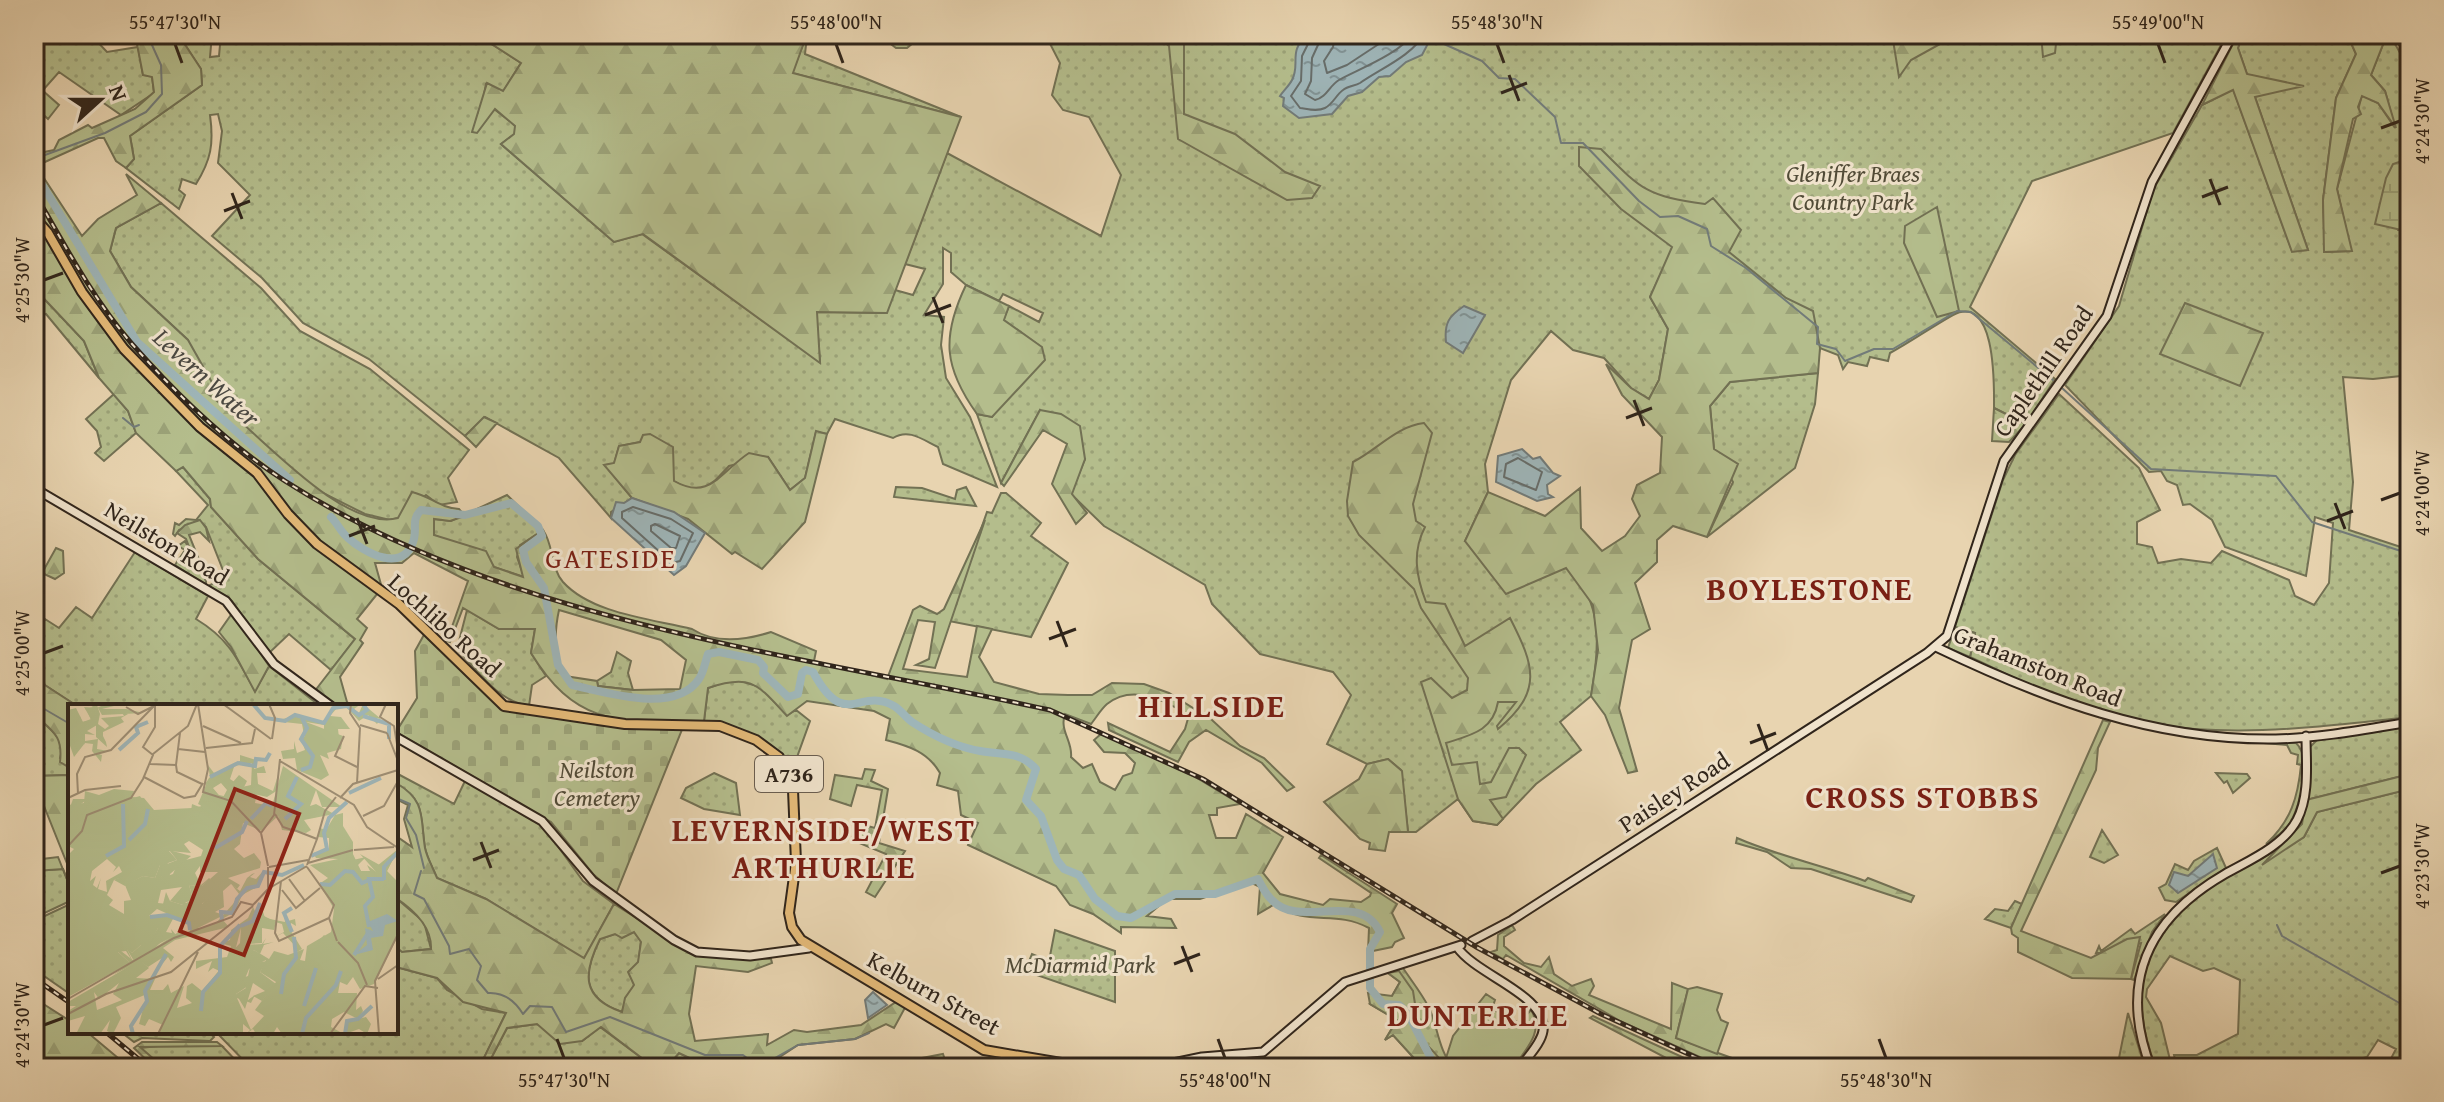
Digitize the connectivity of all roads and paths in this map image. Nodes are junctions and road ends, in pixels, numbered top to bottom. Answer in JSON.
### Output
{"nodes":[{"id":1,"x":2232,"y":36,"type":"edge"},
{"id":2,"x":34,"y":217,"type":"edge"},
{"id":3,"x":34,"y":488,"type":"edge"},
{"id":4,"x":1936,"y":647,"type":"junction"},
{"id":5,"x":328,"y":704,"type":"edge"},
{"id":6,"x":2410,"y":722,"type":"edge"},
{"id":7,"x":2306,"y":736,"type":"junction"},
{"id":8,"x":398,"y":738,"type":"edge"},
{"id":9,"x":1472,"y":941,"type":"dead end"},
{"id":10,"x":809,"y":948,"type":"junction"},
{"id":11,"x":1091,"y":1068,"type":"edge"},
{"id":12,"x":1153,"y":1068,"type":"edge"},
{"id":13,"x":1520,"y":1068,"type":"edge"},
{"id":14,"x":2151,"y":1068,"type":"edge"}],
"edges":[{"from":1,"to":4,"type":"main road","name":"Caplethill Road"},
{"from":2,"to":10,"type":"main road","name":"Lochlibo Road","number":"A736"},
{"from":3,"to":5,"type":"main road","name":"Neilston Road"},
{"from":4,"to":7,"type":"main road","name":"Grahamston Road"},
{"from":4,"to":9,"type":"main road","name":"Paisley Road"},
{"from":6,"to":7,"type":"main road","name":"Grahamston Road"},
{"from":7,"to":14,"type":"main road"},
{"from":8,"to":10,"type":"main road"},
{"from":10,"to":11,"type":"main road","name":"Kelburn Street"},
{"from":12,"to":13,"type":"main road"}]}
